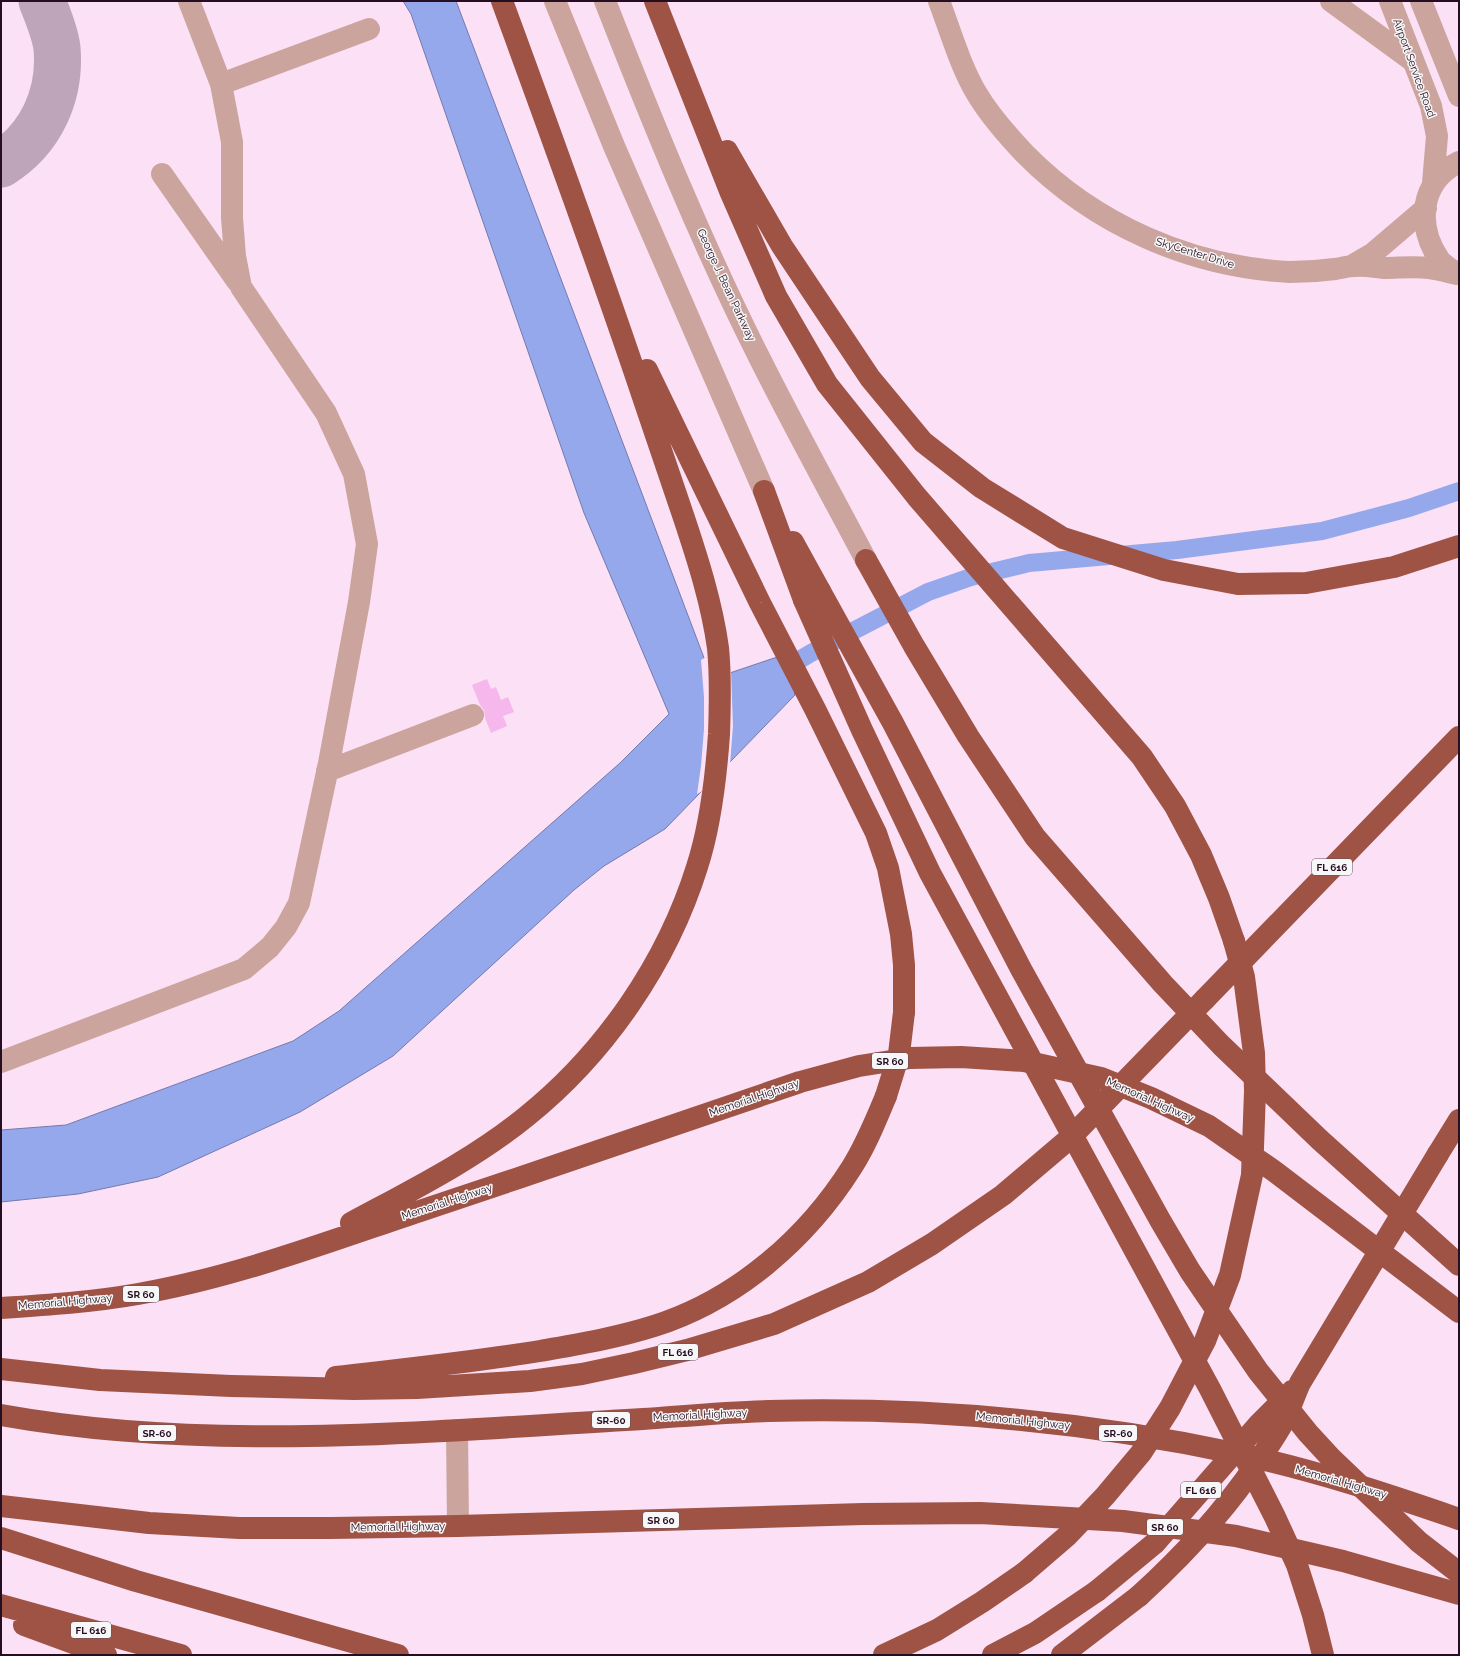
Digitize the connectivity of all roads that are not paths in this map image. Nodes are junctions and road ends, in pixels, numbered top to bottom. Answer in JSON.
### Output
{"nodes":[{"id":1,"x":189,"y":1,"type":"edge"},
{"id":2,"x":502,"y":1,"type":"edge"},
{"id":3,"x":555,"y":1,"type":"edge"},
{"id":4,"x":602,"y":1,"type":"edge"},
{"id":5,"x":605,"y":1,"type":"edge"},
{"id":6,"x":655,"y":1,"type":"edge"},
{"id":7,"x":939,"y":1,"type":"edge"},
{"id":8,"x":1331,"y":1,"type":"edge"},
{"id":9,"x":1390,"y":1,"type":"edge"},
{"id":10,"x":1421,"y":1,"type":"edge"},
{"id":11,"x":369,"y":29,"type":"dead end"},
{"id":12,"x":666,"y":30,"type":"junction"},
{"id":13,"x":618,"y":33,"type":"junction"},
{"id":14,"x":1413,"y":62,"type":"junction"},
{"id":15,"x":221,"y":84,"type":"junction"},
{"id":16,"x":1459,"y":96,"type":"edge"},
{"id":17,"x":1459,"y":162,"type":"edge"},
{"id":18,"x":162,"y":174,"type":"dead end"},
{"id":19,"x":1433,"y":183,"type":"junction"},
{"id":20,"x":1426,"y":208,"type":"junction"},
{"id":21,"x":1353,"y":265,"type":"junction"},
{"id":22,"x":601,"y":273,"type":"junction"},
{"id":23,"x":1458,"y":274,"type":"edge"},
{"id":24,"x":241,"y":287,"type":"junction"},
{"id":25,"x":764,"y":491,"type":"joint"},
{"id":26,"x":1459,"y":546,"type":"edge"},
{"id":27,"x":866,"y":560,"type":"joint"},
{"id":28,"x":812,"y":595,"type":"junction"},
{"id":29,"x":473,"y":715,"type":"dead end"},
{"id":30,"x":1459,"y":737,"type":"edge"},
{"id":31,"x":327,"y":771,"type":"junction"},
{"id":32,"x":1,"y":1062,"type":"edge"},
{"id":33,"x":1459,"y":1120,"type":"edge"},
{"id":34,"x":277,"y":1258,"type":"junction"},
{"id":35,"x":1459,"y":1265,"type":"edge"},
{"id":36,"x":1,"y":1308,"type":"edge"},
{"id":37,"x":1459,"y":1312,"type":"edge"},
{"id":38,"x":1,"y":1369,"type":"edge"},
{"id":39,"x":1300,"y":1383,"type":"junction"},
{"id":40,"x":231,"y":1386,"type":"junction"},
{"id":41,"x":1,"y":1415,"type":"edge"},
{"id":42,"x":457,"y":1430,"type":"junction"},
{"id":43,"x":1,"y":1506,"type":"edge"},
{"id":44,"x":1459,"y":1519,"type":"edge"},
{"id":45,"x":458,"y":1526,"type":"junction"},
{"id":46,"x":1,"y":1538,"type":"edge"},
{"id":47,"x":1459,"y":1573,"type":"edge"},
{"id":48,"x":1459,"y":1594,"type":"edge"},
{"id":49,"x":1,"y":1605,"type":"edge"},
{"id":50,"x":1,"y":1616,"type":"edge"},
{"id":51,"x":106,"y":1655,"type":"edge"},
{"id":52,"x":181,"y":1655,"type":"edge"},
{"id":53,"x":398,"y":1655,"type":"edge"},
{"id":54,"x":884,"y":1655,"type":"edge"},
{"id":55,"x":993,"y":1655,"type":"edge"},
{"id":56,"x":1062,"y":1655,"type":"edge"},
{"id":57,"x":1323,"y":1655,"type":"edge"}],
"edges":[{"from":1,"to":15,"type":"street"},
{"from":2,"to":22,"type":"highway"},
{"from":3,"to":25,"type":"street"},
{"from":4,"to":13,"type":"street"},
{"from":5,"to":13,"type":"street","name":"George J. Bean Parkway"},
{"from":6,"to":12,"type":"highway"},
{"from":7,"to":21,"type":"street","name":"SkyCenter Drive"},
{"from":8,"to":14,"type":"street"},
{"from":9,"to":14,"type":"street","name":"Airport Service Road"},
{"from":10,"to":16,"type":"street"},
{"from":11,"to":15,"type":"street"},
{"from":12,"to":26,"type":"highway"},
{"from":12,"to":54,"type":"highway","bridge":true},
{"from":13,"to":27,"type":"street","name":"George J. Bean Parkway"},
{"from":14,"to":19,"type":"street","name":"Airport Service Road"},
{"from":15,"to":24,"type":"street"},
{"from":17,"to":19,"type":"street"},
{"from":18,"to":24,"type":"street"},
{"from":19,"to":20,"type":"street","name":"Airport Service Road"},
{"from":20,"to":21,"type":"street","name":"SkyCenter Drive"},
{"from":20,"to":23,"type":"street","name":"Airport Service Road"},
{"from":21,"to":23,"type":"street","name":"SkyCenter Drive"},
{"from":22,"to":34,"type":"highway"},
{"from":22,"to":40,"type":"highway","bridge":true},
{"from":24,"to":31,"type":"street"},
{"from":25,"to":28,"type":"highway"},
{"from":27,"to":35,"type":"highway"},
{"from":28,"to":47,"type":"highway","bridge":true},
{"from":28,"to":57,"type":"highway","bridge":true},
{"from":29,"to":31,"type":"street"},
{"from":30,"to":40,"type":"highway","number":"FL 616","bridge":true},
{"from":31,"to":32,"type":"street"},
{"from":33,"to":39,"type":"highway","number":"FL 616","bridge":true},
{"from":34,"to":36,"type":"highway","name":"Memorial Highway","number":"SR 60"},
{"from":34,"to":37,"type":"highway","name":"Memorial Highway","number":"SR 60"},
{"from":38,"to":40,"type":"highway","number":"FL 616"},
{"from":39,"to":55,"type":"highway","number":"FL 616","bridge":true},
{"from":39,"to":56,"type":"highway","bridge":true},
{"from":41,"to":42,"type":"highway","name":"Memorial Highway","number":"SR-60"},
{"from":42,"to":44,"type":"highway","name":"Memorial Highway","number":"SR-60"},
{"from":42,"to":45,"type":"street"},
{"from":43,"to":45,"type":"highway","name":"Memorial Highway","number":"SR 60"},
{"from":45,"to":48,"type":"highway","name":"Memorial Highway","number":"SR 60"},
{"from":46,"to":53,"type":"highway"},
{"from":49,"to":52,"type":"highway","number":"FL 616"},
{"from":50,"to":51,"type":"highway"}]}
